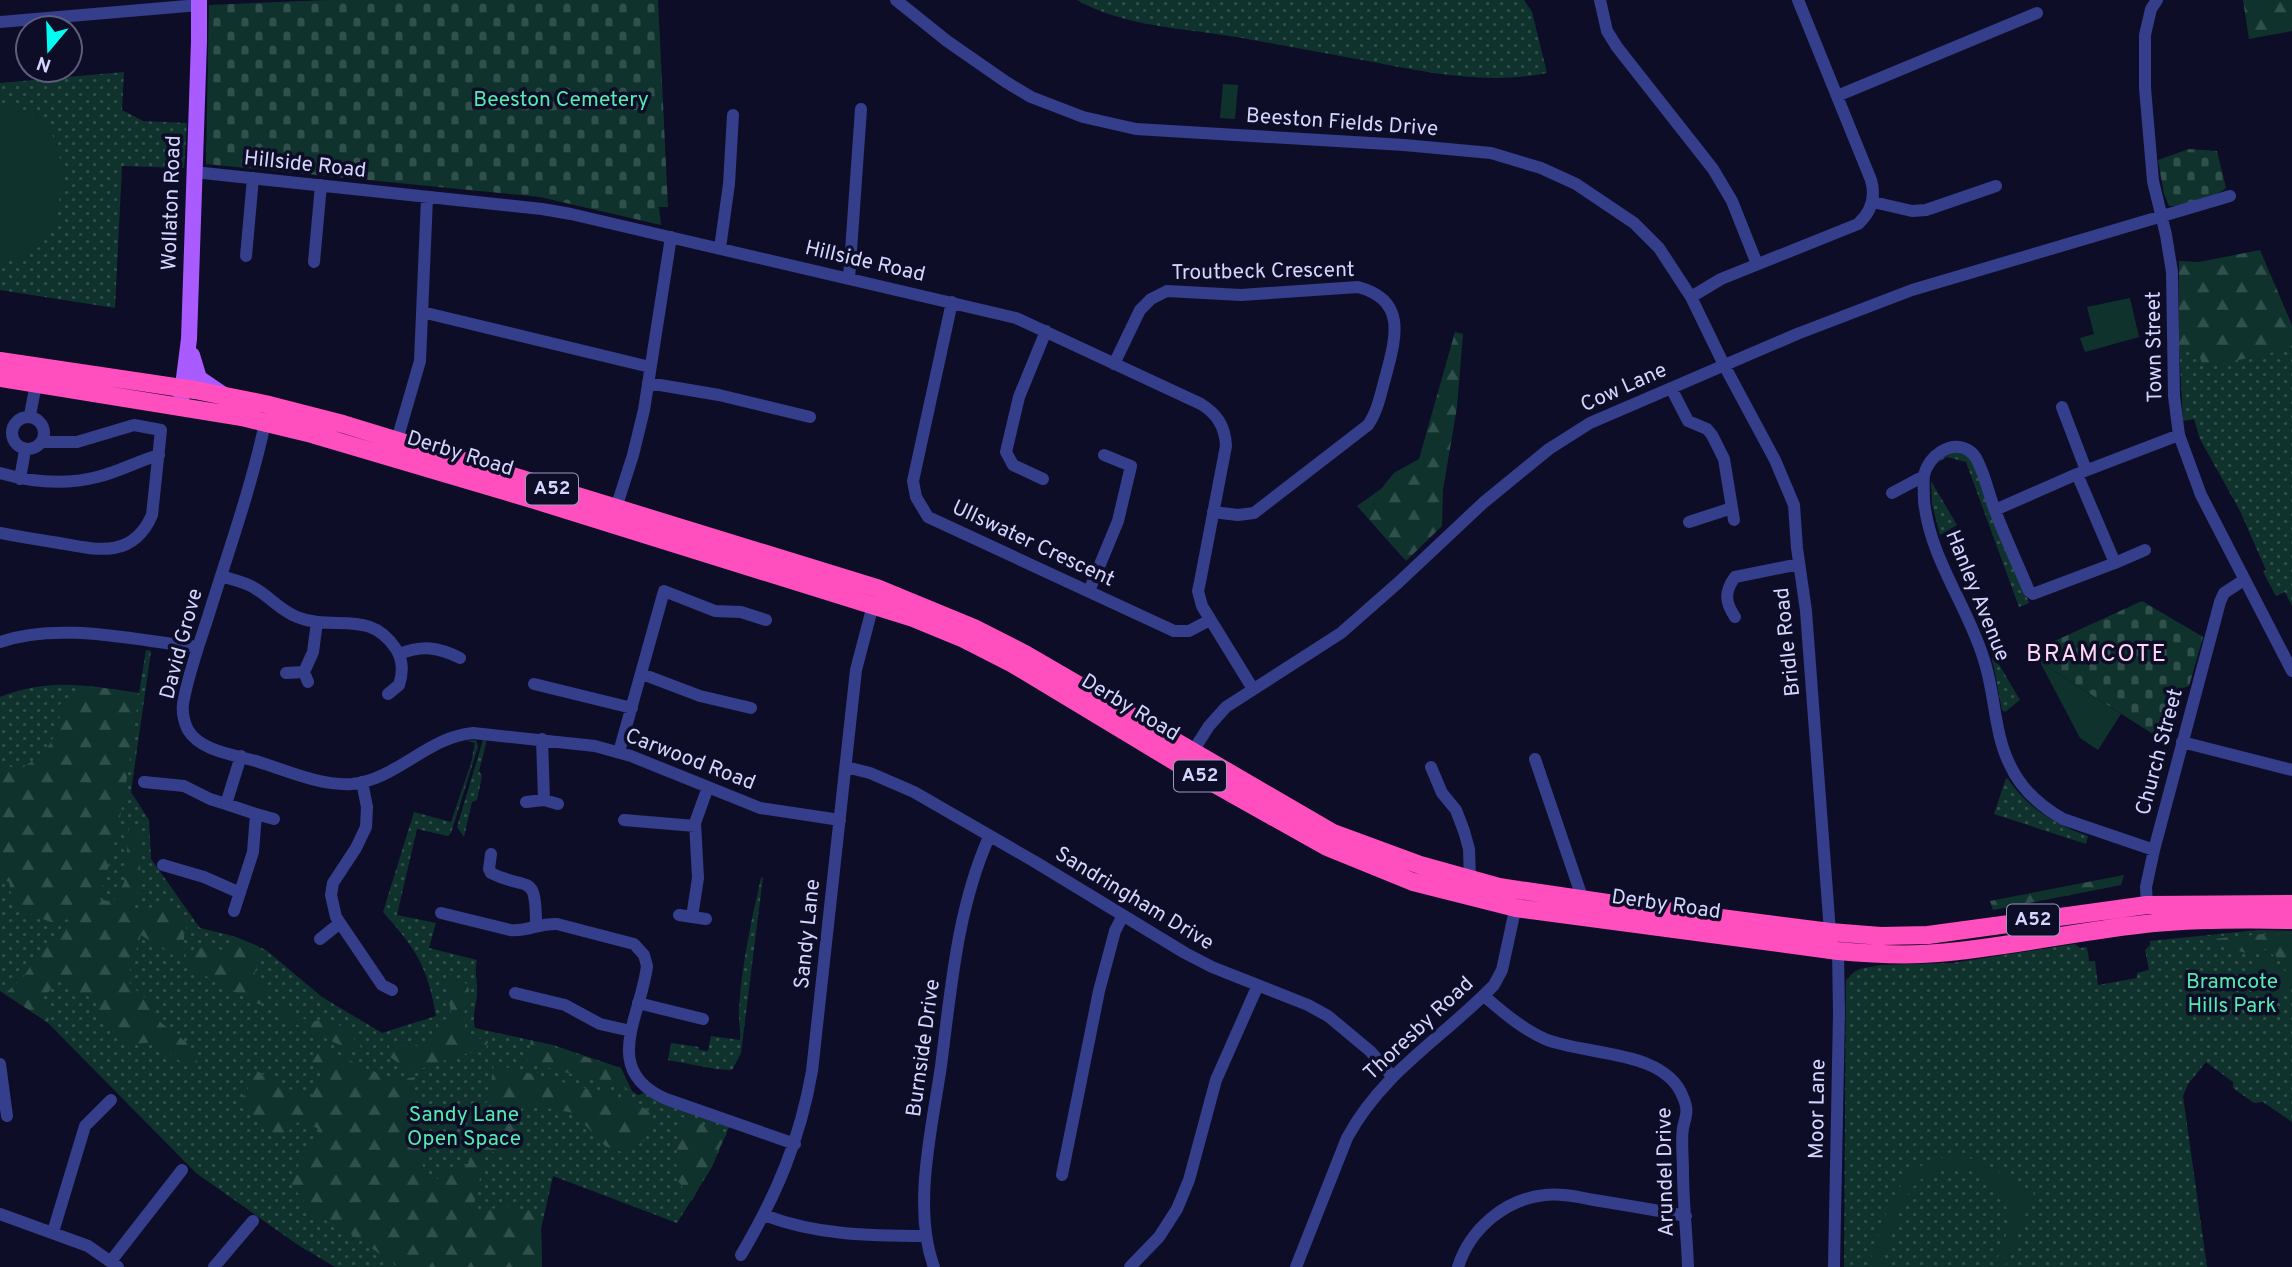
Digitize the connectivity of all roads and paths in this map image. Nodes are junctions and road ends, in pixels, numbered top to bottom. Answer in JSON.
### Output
{"nodes":[{"id":1,"x":896,"y":0,"type":"edge"},
{"id":2,"x":1600,"y":0,"type":"edge"},
{"id":3,"x":1798,"y":0,"type":"edge"},
{"id":4,"x":2157,"y":0,"type":"edge"},
{"id":5,"x":199,"y":3,"type":"edge"},
{"id":6,"x":2037,"y":13,"type":"dead end"},
{"id":7,"x":0,"y":22,"type":"edge"},
{"id":8,"x":1837,"y":96,"type":"junction"},
{"id":9,"x":733,"y":115,"type":"dead end"},
{"id":10,"x":856,"y":117,"type":"dead end"},
{"id":11,"x":194,"y":172,"type":"junction"},
{"id":12,"x":253,"y":178,"type":"junction"},
{"id":13,"x":321,"y":185,"type":"junction"},
{"id":14,"x":1996,"y":186,"type":"dead end"},
{"id":15,"x":2230,"y":196,"type":"dead end"},
{"id":16,"x":427,"y":198,"type":"junction"},
{"id":17,"x":1873,"y":202,"type":"junction"},
{"id":18,"x":2162,"y":215,"type":"junction"},
{"id":19,"x":671,"y":237,"type":"junction"},
{"id":20,"x":250,"y":247,"type":"dead end"},
{"id":21,"x":720,"y":248,"type":"junction"},
{"id":22,"x":314,"y":262,"type":"dead end"},
{"id":23,"x":1757,"y":264,"type":"junction"},
{"id":24,"x":849,"y":279,"type":"junction"},
{"id":25,"x":1691,"y":297,"type":"junction"},
{"id":26,"x":951,"y":302,"type":"junction"},
{"id":27,"x":422,"y":312,"type":"junction"},
{"id":28,"x":1046,"y":331,"type":"junction"},
{"id":29,"x":189,"y":339,"type":"junction"},
{"id":30,"x":0,"y":361,"type":"edge"},
{"id":31,"x":1114,"y":364,"type":"junction"},
{"id":32,"x":1724,"y":365,"type":"junction"},
{"id":33,"x":650,"y":367,"type":"junction"},
{"id":34,"x":0,"y":378,"type":"edge"},
{"id":35,"x":649,"y":383,"type":"junction"},
{"id":36,"x":36,"y":384,"type":"junction"},
{"id":37,"x":183,"y":388,"type":"junction"},
{"id":38,"x":1671,"y":388,"type":"junction"},
{"id":39,"x":226,"y":396,"type":"junction"},
{"id":40,"x":171,"y":406,"type":"junction"},
{"id":41,"x":2062,"y":407,"type":"dead end"},
{"id":42,"x":30,"y":415,"type":"junction"},
{"id":43,"x":810,"y":417,"type":"dead end"},
{"id":44,"x":265,"y":422,"type":"junction"},
{"id":45,"x":161,"y":430,"type":"junction"},
{"id":46,"x":6,"y":435,"type":"edge"},
{"id":47,"x":2179,"y":435,"type":"junction"},
{"id":48,"x":397,"y":440,"type":"junction"},
{"id":49,"x":41,"y":442,"type":"junction"},
{"id":50,"x":25,"y":450,"type":"junction"},
{"id":51,"x":159,"y":455,"type":"junction"},
{"id":52,"x":1104,"y":455,"type":"dead end"},
{"id":53,"x":2082,"y":472,"type":"junction"},
{"id":54,"x":0,"y":473,"type":"edge"},
{"id":55,"x":1924,"y":476,"type":"junction"},
{"id":56,"x":20,"y":479,"type":"junction"},
{"id":57,"x":1043,"y":479,"type":"dead end"},
{"id":58,"x":1892,"y":493,"type":"dead end"},
{"id":59,"x":617,"y":508,"type":"junction"},
{"id":60,"x":1995,"y":510,"type":"junction"},
{"id":61,"x":1213,"y":512,"type":"junction"},
{"id":62,"x":1689,"y":523,"type":"dead end"},
{"id":63,"x":0,"y":533,"type":"edge"},
{"id":64,"x":2145,"y":550,"type":"dead end"},
{"id":65,"x":2115,"y":563,"type":"junction"},
{"id":66,"x":1799,"y":564,"type":"junction"},
{"id":67,"x":220,"y":576,"type":"junction"},
{"id":68,"x":2244,"y":580,"type":"junction"},
{"id":69,"x":1088,"y":591,"type":"junction"},
{"id":70,"x":873,"y":605,"type":"junction"},
{"id":71,"x":1735,"y":617,"type":"dead end"},
{"id":72,"x":1210,"y":620,"type":"junction"},
{"id":73,"x":317,"y":622,"type":"junction"},
{"id":74,"x":750,"y":630,"type":"dead end"},
{"id":75,"x":0,"y":642,"type":"edge"},
{"id":76,"x":198,"y":647,"type":"junction"},
{"id":77,"x":399,"y":654,"type":"junction"},
{"id":78,"x":450,"y":658,"type":"dead end"},
{"id":79,"x":2292,"y":671,"type":"edge"},
{"id":80,"x":286,"y":673,"type":"dead end"},
{"id":81,"x":642,"y":674,"type":"junction"},
{"id":82,"x":534,"y":684,"type":"dead end"},
{"id":83,"x":1253,"y":689,"type":"junction"},
{"id":84,"x":388,"y":694,"type":"dead end"},
{"id":85,"x":632,"y":708,"type":"junction"},
{"id":86,"x":751,"y":708,"type":"dead end"},
{"id":87,"x":483,"y":733,"type":"joint"},
{"id":88,"x":542,"y":739,"type":"junction"},
{"id":89,"x":2182,"y":742,"type":"junction"},
{"id":90,"x":1193,"y":751,"type":"junction"},
{"id":91,"x":619,"y":752,"type":"junction"},
{"id":92,"x":241,"y":756,"type":"junction"},
{"id":93,"x":1535,"y":759,"type":"dead end"},
{"id":94,"x":846,"y":767,"type":"junction"},
{"id":95,"x":1431,"y":767,"type":"dead end"},
{"id":96,"x":2292,"y":771,"type":"edge"},
{"id":97,"x":151,"y":778,"type":"dead end"},
{"id":98,"x":362,"y":782,"type":"junction"},
{"id":99,"x":708,"y":787,"type":"junction"},
{"id":100,"x":544,"y":800,"type":"junction"},
{"id":101,"x":526,"y":802,"type":"dead end"},
{"id":102,"x":226,"y":804,"type":"junction"},
{"id":103,"x":558,"y":804,"type":"dead end"},
{"id":104,"x":256,"y":814,"type":"junction"},
{"id":105,"x":274,"y":819,"type":"dead end"},
{"id":106,"x":624,"y":820,"type":"dead end"},
{"id":107,"x":840,"y":820,"type":"junction"},
{"id":108,"x":695,"y":826,"type":"junction"},
{"id":109,"x":989,"y":837,"type":"junction"},
{"id":110,"x":2154,"y":850,"type":"junction"},
{"id":111,"x":491,"y":854,"type":"dead end"},
{"id":112,"x":169,"y":871,"type":"dead end"},
{"id":113,"x":1470,"y":880,"type":"junction"},
{"id":114,"x":238,"y":892,"type":"junction"},
{"id":115,"x":1517,"y":900,"type":"junction"},
{"id":116,"x":1583,"y":900,"type":"junction"},
{"id":117,"x":2292,"y":904,"type":"edge"},
{"id":118,"x":2147,"y":905,"type":"junction"},
{"id":119,"x":234,"y":911,"type":"dead end"},
{"id":120,"x":441,"y":913,"type":"dead end"},
{"id":121,"x":1123,"y":915,"type":"junction"},
{"id":122,"x":692,"y":917,"type":"dead end"},
{"id":123,"x":2292,"y":920,"type":"edge"},
{"id":124,"x":340,"y":923,"type":"junction"},
{"id":125,"x":536,"y":925,"type":"junction"},
{"id":126,"x":1830,"y":932,"type":"junction"},
{"id":127,"x":320,"y":939,"type":"dead end"},
{"id":128,"x":1838,"y":951,"type":"junction"},
{"id":129,"x":1258,"y":985,"type":"junction"},
{"id":130,"x":383,"y":989,"type":"dead end"},
{"id":131,"x":515,"y":993,"type":"dead end"},
{"id":132,"x":1484,"y":996,"type":"junction"},
{"id":133,"x":638,"y":1003,"type":"junction"},
{"id":134,"x":702,"y":1019,"type":"dead end"},
{"id":135,"x":631,"y":1031,"type":"junction"},
{"id":136,"x":0,"y":1064,"type":"edge"},
{"id":137,"x":1392,"y":1076,"type":"junction"},
{"id":138,"x":3,"y":1100,"type":"edge"},
{"id":139,"x":111,"y":1100,"type":"dead end"},
{"id":140,"x":7,"y":1116,"type":"dead end"},
{"id":141,"x":795,"y":1144,"type":"junction"},
{"id":142,"x":182,"y":1170,"type":"dead end"},
{"id":143,"x":1062,"y":1175,"type":"dead end"},
{"id":144,"x":0,"y":1214,"type":"edge"},
{"id":145,"x":764,"y":1215,"type":"junction"},
{"id":146,"x":1686,"y":1216,"type":"junction"},
{"id":147,"x":253,"y":1222,"type":"dead end"},
{"id":148,"x":53,"y":1232,"type":"junction"},
{"id":149,"x":925,"y":1236,"type":"junction"},
{"id":150,"x":741,"y":1255,"type":"dead end"},
{"id":151,"x":115,"y":1264,"type":"edge"},
{"id":152,"x":214,"y":1267,"type":"edge"},
{"id":153,"x":934,"y":1267,"type":"edge"},
{"id":154,"x":1130,"y":1267,"type":"edge"},
{"id":155,"x":1296,"y":1267,"type":"edge"},
{"id":156,"x":1458,"y":1267,"type":"edge"},
{"id":157,"x":1688,"y":1267,"type":"edge"},
{"id":158,"x":1834,"y":1267,"type":"edge"}],
"edges":[{"from":1,"to":25,"type":"street","name":"Beeston Fields Drive"},
{"from":2,"to":23,"type":"street"},
{"from":3,"to":8,"type":"street"},
{"from":4,"to":18,"type":"street","name":"Town Street"},
{"from":5,"to":7,"type":"street"},
{"from":5,"to":11,"type":"main road","name":"Wollaton Road"},
{"from":6,"to":8,"type":"street"},
{"from":8,"to":17,"type":"street"},
{"from":9,"to":21,"type":"street"},
{"from":10,"to":24,"type":"street"},
{"from":11,"to":12,"type":"street","name":"Hillside Road"},
{"from":11,"to":29,"type":"main road","name":"Wollaton Road"},
{"from":12,"to":13,"type":"street","name":"Hillside Road"},
{"from":12,"to":20,"type":"street"},
{"from":13,"to":16,"type":"street","name":"Hillside Road"},
{"from":13,"to":22,"type":"street"},
{"from":14,"to":17,"type":"street"},
{"from":15,"to":18,"type":"street","name":"Cow Lane"},
{"from":16,"to":19,"type":"street","name":"Hillside Road"},
{"from":16,"to":27,"type":"street"},
{"from":17,"to":23,"type":"street"},
{"from":18,"to":32,"type":"street","name":"Cow Lane"},
{"from":18,"to":47,"type":"street","name":"Town Street"},
{"from":19,"to":21,"type":"street","name":"Hillside Road"},
{"from":19,"to":33,"type":"street"},
{"from":21,"to":24,"type":"street","name":"Hillside Road"},
{"from":23,"to":25,"type":"street"},
{"from":24,"to":26,"type":"street","name":"Hillside Road"},
{"from":25,"to":32,"type":"street","name":"Beeston Fields Drive"},
{"from":26,"to":28,"type":"street","name":"Hillside Road"},
{"from":26,"to":69,"type":"street","name":"Ullswater Crescent"},
{"from":27,"to":33,"type":"street"},
{"from":27,"to":48,"type":"street"},
{"from":28,"to":31,"type":"street","name":"Hillside Road"},
{"from":28,"to":57,"type":"street"},
{"from":29,"to":37,"type":"main road","name":"Wollaton Road"},
{"from":29,"to":39,"type":"main road"},
{"from":30,"to":37,"type":"highway","name":"Derby Road","number":"A52"},
{"from":31,"to":61,"type":"street","name":"Hillside Road"},
{"from":31,"to":61,"type":"street","name":"Troutbeck Crescent"},
{"from":32,"to":38,"type":"street","name":"Cow Lane"},
{"from":32,"to":66,"type":"street","name":"Bridle Road"},
{"from":33,"to":35,"type":"street"},
{"from":34,"to":36,"type":"highway","name":"Derby Road","number":"A52"},
{"from":35,"to":43,"type":"street"},
{"from":35,"to":59,"type":"street"},
{"from":36,"to":40,"type":"highway","name":"Derby Road","number":"A52"},
{"from":36,"to":42,"type":"street"},
{"from":37,"to":39,"type":"highway","name":"Derby Road","number":"A52"},
{"from":37,"to":40,"type":"main road","name":"Wollaton Road"},
{"from":38,"to":62,"type":"street"},
{"from":38,"to":83,"type":"street","name":"Cow Lane"},
{"from":39,"to":48,"type":"highway","name":"Derby Road","number":"A52"},
{"from":40,"to":44,"type":"highway","name":"Derby Road","number":"A52"},
{"from":40,"to":45,"type":"street"},
{"from":41,"to":53,"type":"street"},
{"from":42,"to":46,"type":"street"},
{"from":42,"to":49,"type":"street"},
{"from":44,"to":67,"type":"street","name":"David Grove"},
{"from":44,"to":70,"type":"highway","name":"Derby Road","number":"A52"},
{"from":45,"to":49,"type":"street"},
{"from":45,"to":51,"type":"street"},
{"from":46,"to":50,"type":"street"},
{"from":47,"to":53,"type":"street"},
{"from":47,"to":68,"type":"street","name":"Town Street"},
{"from":48,"to":59,"type":"highway","name":"Derby Road","number":"A52"},
{"from":49,"to":50,"type":"street"},
{"from":50,"to":56,"type":"street"},
{"from":51,"to":56,"type":"street"},
{"from":51,"to":63,"type":"street"},
{"from":52,"to":69,"type":"street"},
{"from":53,"to":60,"type":"street"},
{"from":53,"to":65,"type":"street"},
{"from":54,"to":56,"type":"street"},
{"from":55,"to":58,"type":"street"},
{"from":55,"to":60,"type":"street"},
{"from":55,"to":110,"type":"street","name":"Hanley Avenue"},
{"from":59,"to":90,"type":"highway","name":"Derby Road","number":"A52"},
{"from":60,"to":65,"type":"street"},
{"from":61,"to":72,"type":"street","name":"Hillside Road"},
{"from":64,"to":65,"type":"street"},
{"from":66,"to":71,"type":"street"},
{"from":66,"to":126,"type":"street","name":"Bridle Road"},
{"from":67,"to":73,"type":"street"},
{"from":67,"to":76,"type":"street","name":"David Grove"},
{"from":68,"to":79,"type":"street","name":"Town Street"},
{"from":68,"to":89,"type":"street","name":"Church Street"},
{"from":69,"to":72,"type":"street","name":"Ullswater Crescent"},
{"from":70,"to":94,"type":"street","name":"Sandy Lane"},
{"from":70,"to":115,"type":"highway","name":"Derby Road","number":"A52"},
{"from":72,"to":83,"type":"street","name":"Hillside Road"},
{"from":73,"to":77,"type":"street"},
{"from":73,"to":80,"type":"street"},
{"from":74,"to":81,"type":"street"},
{"from":75,"to":76,"type":"street"},
{"from":76,"to":92,"type":"street","name":"David Grove"},
{"from":77,"to":78,"type":"street"},
{"from":77,"to":84,"type":"street"},
{"from":81,"to":85,"type":"street"},
{"from":81,"to":86,"type":"street"},
{"from":82,"to":85,"type":"street"},
{"from":83,"to":90,"type":"street","name":"Cow Lane"},
{"from":85,"to":91,"type":"street"},
{"from":87,"to":88,"type":"street","name":"Carwood Road"},
{"from":87,"to":98,"type":"street","name":"David Grove"},
{"from":88,"to":91,"type":"street","name":"Carwood Road"},
{"from":88,"to":100,"type":"street"},
{"from":89,"to":96,"type":"street"},
{"from":89,"to":110,"type":"street","name":"Church Street"},
{"from":90,"to":113,"type":"highway","name":"Derby Road","number":"A52"},
{"from":91,"to":99,"type":"street","name":"Carwood Road"},
{"from":92,"to":98,"type":"street","name":"David Grove"},
{"from":92,"to":102,"type":"street"},
{"from":93,"to":116,"type":"street"},
{"from":94,"to":107,"type":"street","name":"Sandy Lane"},
{"from":94,"to":109,"type":"street","name":"Sandringham Drive"},
{"from":95,"to":113,"type":"street"},
{"from":97,"to":102,"type":"street"},
{"from":98,"to":124,"type":"street"},
{"from":99,"to":107,"type":"street","name":"Carwood Road"},
{"from":99,"to":108,"type":"street"},
{"from":100,"to":101,"type":"street"},
{"from":100,"to":103,"type":"street"},
{"from":102,"to":104,"type":"street"},
{"from":104,"to":105,"type":"street"},
{"from":104,"to":114,"type":"street"},
{"from":106,"to":108,"type":"street"},
{"from":107,"to":141,"type":"street","name":"Sandy Lane"},
{"from":108,"to":122,"type":"street"},
{"from":109,"to":121,"type":"street","name":"Sandringham Drive"},
{"from":109,"to":149,"type":"street","name":"Burnside Drive"},
{"from":110,"to":118,"type":"street","name":"Church Street"},
{"from":111,"to":125,"type":"street"},
{"from":112,"to":114,"type":"street"},
{"from":113,"to":115,"type":"highway","name":"Derby Road","number":"A52"},
{"from":114,"to":119,"type":"street"},
{"from":115,"to":116,"type":"highway","name":"Derby Road","number":"A52"},
{"from":115,"to":128,"type":"highway","name":"Derby Road","number":"A52"},
{"from":115,"to":132,"type":"street","name":"Thoresby Road"},
{"from":116,"to":126,"type":"highway","name":"Derby Road","number":"A52"},
{"from":117,"to":118,"type":"highway","name":"Derby Road","number":"A52"},
{"from":118,"to":126,"type":"highway","name":"Derby Road","number":"A52"},
{"from":120,"to":125,"type":"street"},
{"from":121,"to":129,"type":"street","name":"Sandringham Drive"},
{"from":121,"to":143,"type":"street"},
{"from":123,"to":128,"type":"highway","name":"Derby Road","number":"A52"},
{"from":124,"to":127,"type":"street"},
{"from":124,"to":130,"type":"street"},
{"from":125,"to":133,"type":"street"},
{"from":128,"to":158,"type":"street","name":"Moor Lane"},
{"from":129,"to":137,"type":"street","name":"Sandringham Drive"},
{"from":129,"to":154,"type":"street"},
{"from":131,"to":135,"type":"street"},
{"from":132,"to":137,"type":"street","name":"Thoresby Road"},
{"from":132,"to":146,"type":"street","name":"Arundel Drive"},
{"from":133,"to":134,"type":"street"},
{"from":133,"to":135,"type":"street"},
{"from":135,"to":141,"type":"street"},
{"from":136,"to":138,"type":"street"},
{"from":137,"to":155,"type":"street","name":"Thoresby Road"},
{"from":138,"to":140,"type":"street"},
{"from":139,"to":148,"type":"street"},
{"from":141,"to":145,"type":"street","name":"Sandy Lane"},
{"from":142,"to":151,"type":"street"},
{"from":144,"to":148,"type":"street"},
{"from":145,"to":149,"type":"street"},
{"from":145,"to":150,"type":"street","name":"Sandy Lane"},
{"from":146,"to":156,"type":"street"},
{"from":146,"to":157,"type":"street","name":"Arundel Drive"},
{"from":147,"to":152,"type":"street"},
{"from":148,"to":151,"type":"street"},
{"from":149,"to":153,"type":"street","name":"Burnside Drive"}]}
